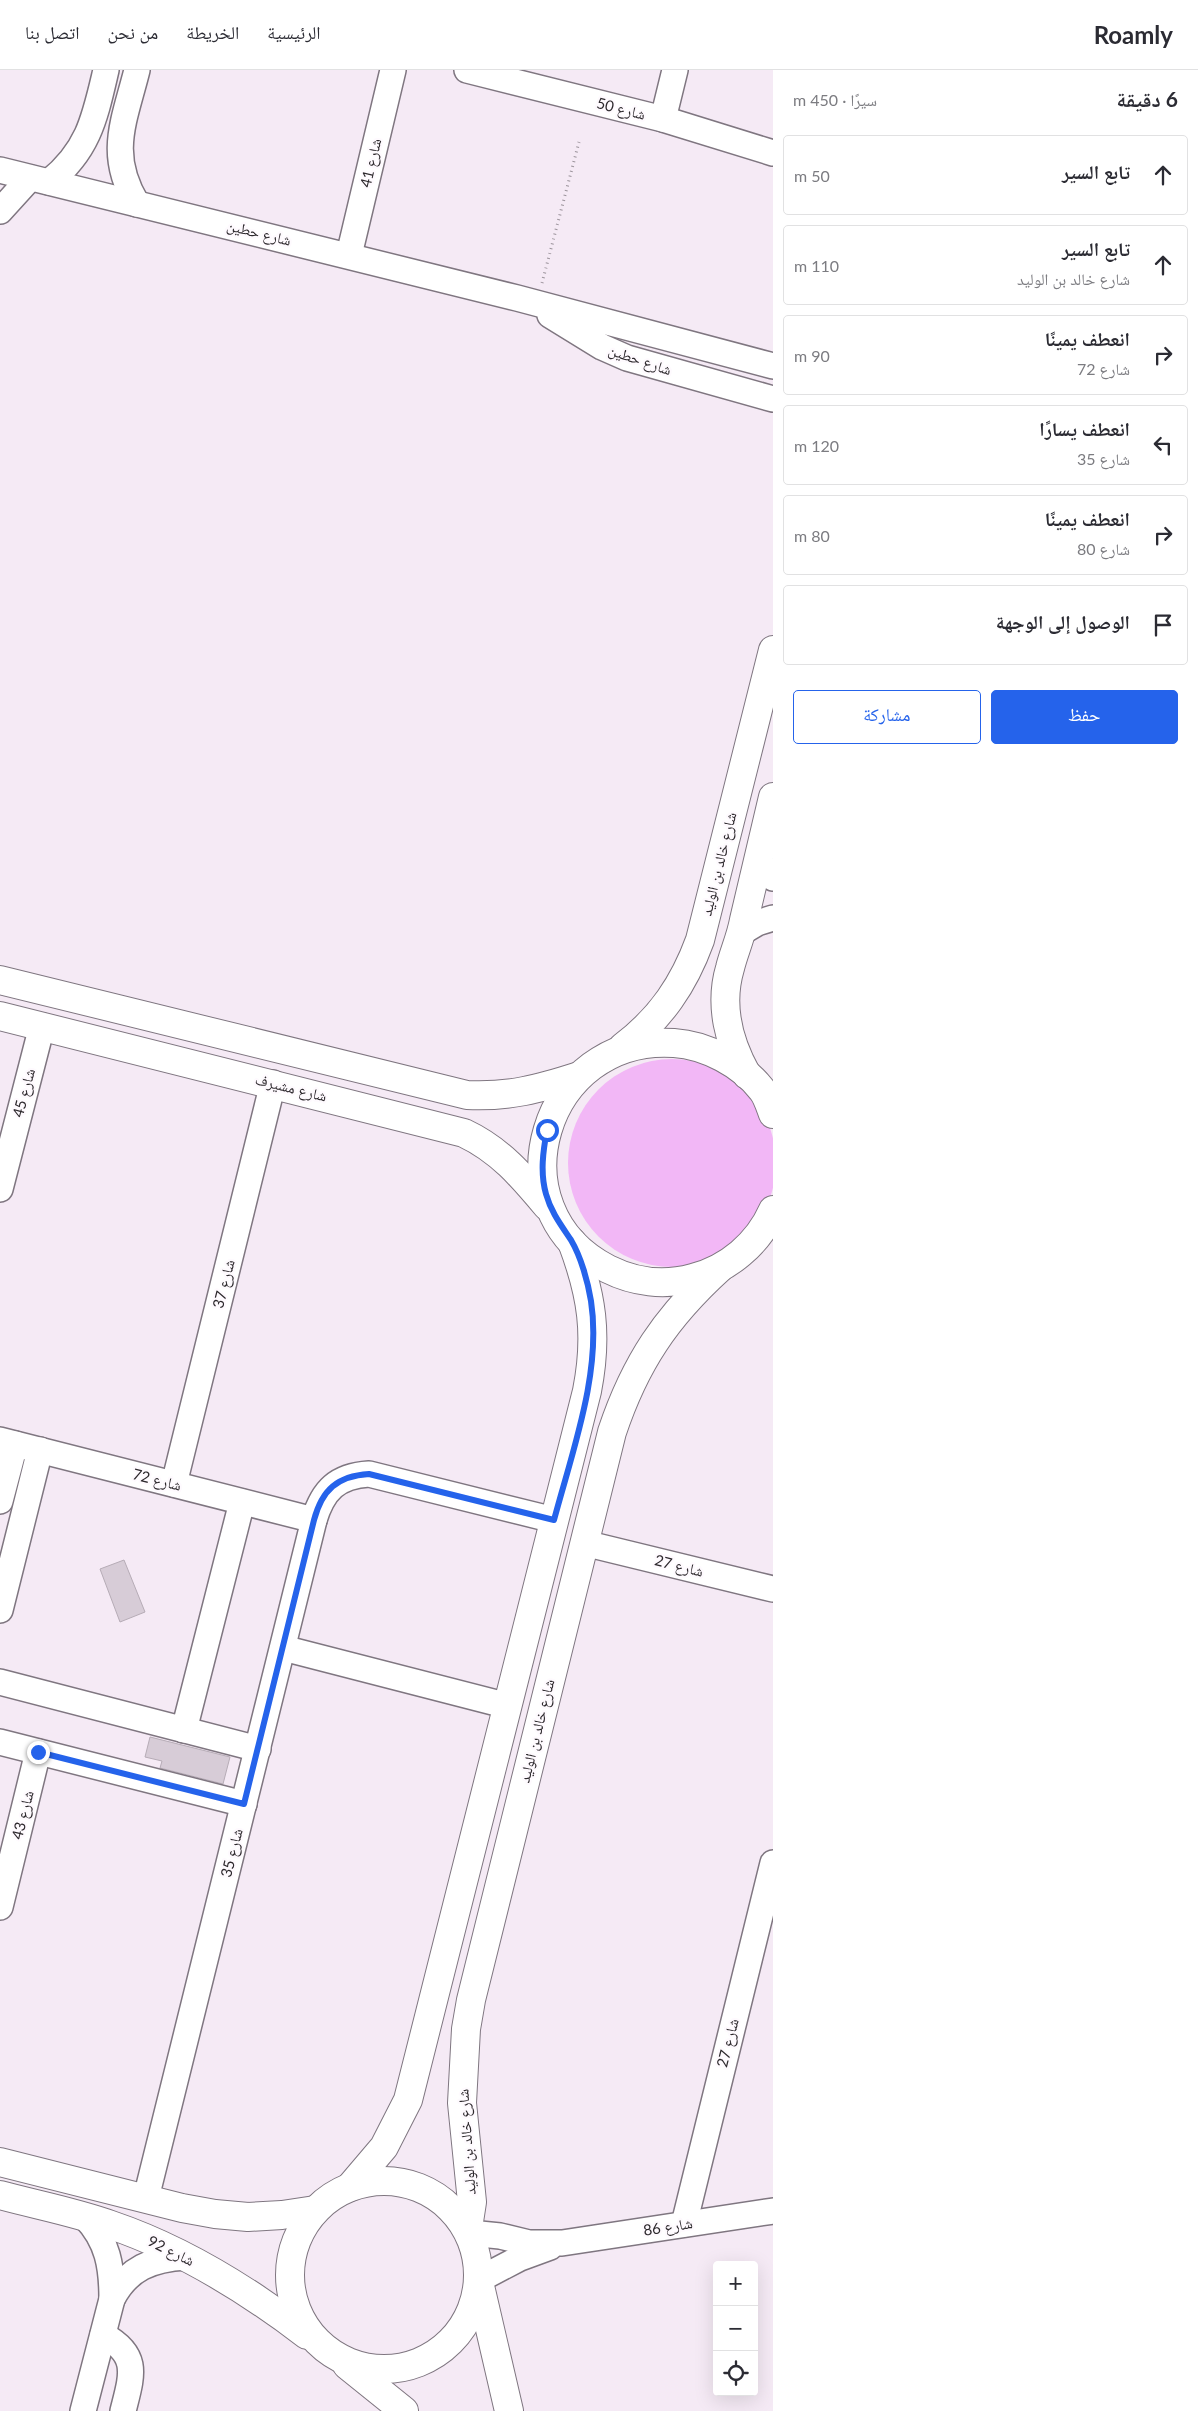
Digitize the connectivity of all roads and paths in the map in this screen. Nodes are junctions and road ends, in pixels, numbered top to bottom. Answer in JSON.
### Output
{"nodes":[{"id":1,"x":106,"y":70,"type":"edge"},
{"id":2,"x":137,"y":70,"type":"edge"},
{"id":3,"x":393,"y":70,"type":"edge"},
{"id":4,"x":467,"y":70,"type":"edge"},
{"id":5,"x":675,"y":70,"type":"edge"},
{"id":6,"x":663,"y":119,"type":"junction"},
{"id":7,"x":578,"y":142,"type":"dead end"},
{"id":8,"x":773,"y":153,"type":"edge"},
{"id":9,"x":0,"y":170,"type":"edge"},
{"id":10,"x":39,"y":180,"type":"junction"},
{"id":11,"x":137,"y":204,"type":"junction"},
{"id":12,"x":0,"y":211,"type":"edge"},
{"id":13,"x":349,"y":255,"type":"junction"},
{"id":14,"x":527,"y":300,"type":"junction"},
{"id":15,"x":773,"y":366,"type":"edge"},
{"id":16,"x":773,"y":399,"type":"edge"},
{"id":17,"x":773,"y":650,"type":"edge"},
{"id":18,"x":773,"y":797,"type":"edge"},
{"id":19,"x":766,"y":869,"type":"edge"},
{"id":20,"x":773,"y":918,"type":"edge"},
{"id":21,"x":742,"y":932,"type":"junction"},
{"id":22,"x":0,"y":980,"type":"edge"},
{"id":23,"x":0,"y":1016,"type":"edge"},
{"id":24,"x":42,"y":1026,"type":"junction"},
{"id":25,"x":617,"y":1052,"type":"junction"},
{"id":26,"x":579,"y":1076,"type":"junction"},
{"id":27,"x":273,"y":1083,"type":"junction"},
{"id":28,"x":764,"y":1094,"type":"edge"},
{"id":29,"x":0,"y":1188,"type":"edge"},
{"id":30,"x":773,"y":1210,"type":"edge"},
{"id":31,"x":553,"y":1213,"type":"junction"},
{"id":32,"x":765,"y":1233,"type":"edge"},
{"id":33,"x":572,"y":1242,"type":"junction"},
{"id":34,"x":720,"y":1268,"type":"junction"},
{"id":35,"x":7,"y":1442,"type":"edge"},
{"id":36,"x":40,"y":1450,"type":"junction"},
{"id":37,"x":174,"y":1484,"type":"junction"},
{"id":38,"x":0,"y":1502,"type":"edge"},
{"id":39,"x":242,"y":1502,"type":"junction"},
{"id":40,"x":316,"y":1514,"type":"junction"},
{"id":41,"x":554,"y":1520,"type":"junction"},
{"id":42,"x":584,"y":1543,"type":"junction"},
{"id":43,"x":773,"y":1588,"type":"edge"},
{"id":44,"x":0,"y":1610,"type":"edge"},
{"id":45,"x":283,"y":1648,"type":"junction"},
{"id":46,"x":0,"y":1682,"type":"edge"},
{"id":47,"x":508,"y":1706,"type":"junction"},
{"id":48,"x":184,"y":1730,"type":"junction"},
{"id":49,"x":0,"y":1742,"type":"edge"},
{"id":50,"x":258,"y":1749,"type":"junction"},
{"id":51,"x":38,"y":1752,"type":"junction"},
{"id":52,"x":244,"y":1804,"type":"junction"},
{"id":53,"x":773,"y":1862,"type":"edge"},
{"id":54,"x":0,"y":1907,"type":"edge"},
{"id":55,"x":0,"y":2162,"type":"edge"},
{"id":56,"x":350,"y":2187,"type":"junction"},
{"id":57,"x":0,"y":2195,"type":"edge"},
{"id":58,"x":146,"y":2198,"type":"junction"},
{"id":59,"x":315,"y":2210,"type":"junction"},
{"id":60,"x":773,"y":2211,"type":"edge"},
{"id":61,"x":85,"y":2217,"type":"junction"},
{"id":62,"x":684,"y":2224,"type":"junction"},
{"id":63,"x":469,"y":2231,"type":"junction"},
{"id":64,"x":562,"y":2243,"type":"junction"},
{"id":65,"x":186,"y":2257,"type":"junction"},
{"id":66,"x":479,"y":2281,"type":"junction"},
{"id":67,"x":112,"y":2299,"type":"junction"},
{"id":68,"x":103,"y":2334,"type":"junction"},
{"id":69,"x":330,"y":2352,"type":"junction"},
{"id":70,"x":83,"y":2411,"type":"edge"},
{"id":71,"x":123,"y":2411,"type":"edge"},
{"id":72,"x":404,"y":2411,"type":"edge"},
{"id":73,"x":509,"y":2411,"type":"edge"}],
"edges":[{"from":1,"to":10,"type":"street"},
{"from":2,"to":11,"type":"street"},
{"from":3,"to":13,"type":"street","name":"شارع 41"},
{"from":4,"to":6,"type":"street","name":"شارع 50"},
{"from":5,"to":6,"type":"street"},
{"from":6,"to":8,"type":"street","name":"شارع 50"},
{"from":7,"to":14,"type":"path"},
{"from":9,"to":10,"type":"street","name":"شارع حطين"},
{"from":10,"to":11,"type":"street","name":"شارع حطين"},
{"from":10,"to":12,"type":"street"},
{"from":11,"to":13,"type":"street","name":"شارع حطين"},
{"from":13,"to":14,"type":"street","name":"شارع حطين"},
{"from":14,"to":15,"type":"street","name":"شارع حطين"},
{"from":14,"to":16,"type":"street","name":"شارع حطين"},
{"from":17,"to":25,"type":"main road","name":"شارع خالد بن الوليد"},
{"from":18,"to":19,"type":"main road"},
{"from":19,"to":21,"type":"main road"},
{"from":20,"to":21,"type":"street"},
{"from":21,"to":28,"type":"main road"},
{"from":22,"to":26,"type":"main road"},
{"from":23,"to":24,"type":"main road","name":"شارع مشيرف"},
{"from":24,"to":27,"type":"main road","name":"شارع مشيرف"},
{"from":24,"to":29,"type":"street","name":"شارع 45"},
{"from":25,"to":26,"type":"main road"},
{"from":25,"to":28,"type":"main road"},
{"from":26,"to":31,"type":"main road"},
{"from":27,"to":31,"type":"main road","name":"شارع مشيرف"},
{"from":27,"to":37,"type":"street","name":"شارع 37"},
{"from":30,"to":32,"type":"main road"},
{"from":31,"to":33,"type":"main road"},
{"from":32,"to":34,"type":"main road"},
{"from":33,"to":34,"type":"main road"},
{"from":33,"to":41,"type":"main road"},
{"from":34,"to":42,"type":"main road","name":"شارع خالد بن الوليد"},
{"from":35,"to":36,"type":"street","name":"شارع 72"},
{"from":35,"to":38,"type":"street"},
{"from":36,"to":37,"type":"street","name":"شارع 72"},
{"from":36,"to":44,"type":"street"},
{"from":37,"to":39,"type":"street","name":"شارع 72"},
{"from":39,"to":40,"type":"street","name":"شارع 72"},
{"from":39,"to":48,"type":"street"},
{"from":40,"to":41,"type":"street"},
{"from":40,"to":45,"type":"street","name":"شارع 35"},
{"from":41,"to":47,"type":"main road"},
{"from":42,"to":43,"type":"street","name":"شارع 27"},
{"from":42,"to":63,"type":"main road","name":"شارع خالد بن الوليد"},
{"from":45,"to":47,"type":"street"},
{"from":45,"to":50,"type":"street","name":"شارع 35"},
{"from":46,"to":48,"type":"street"},
{"from":47,"to":56,"type":"main road"},
{"from":48,"to":50,"type":"street"},
{"from":49,"to":51,"type":"street"},
{"from":50,"to":52,"type":"street","name":"شارع 35"},
{"from":51,"to":52,"type":"street"},
{"from":51,"to":54,"type":"street","name":"شارع 43"},
{"from":52,"to":58,"type":"street","name":"شارع 35"},
{"from":53,"to":62,"type":"street","name":"شارع 27"},
{"from":55,"to":58,"type":"main road"},
{"from":56,"to":59,"type":"main road"},
{"from":56,"to":63,"type":"main road"},
{"from":57,"to":61,"type":"main road","name":"شارع 92"},
{"from":58,"to":59,"type":"main road"},
{"from":59,"to":69,"type":"main road"},
{"from":60,"to":62,"type":"street","name":"شارع 86"},
{"from":61,"to":65,"type":"main road","name":"شارع 92"},
{"from":61,"to":67,"type":"street"},
{"from":62,"to":64,"type":"street","name":"شارع 86"},
{"from":63,"to":64,"type":"street","name":"شارع 86"},
{"from":63,"to":66,"type":"main road"},
{"from":64,"to":66,"type":"street","name":"شارع 86"},
{"from":65,"to":67,"type":"street"},
{"from":65,"to":69,"type":"main road","name":"شارع 92"},
{"from":66,"to":69,"type":"main road"},
{"from":66,"to":73,"type":"main road"},
{"from":67,"to":68,"type":"street"},
{"from":68,"to":70,"type":"street"},
{"from":68,"to":71,"type":"street"},
{"from":69,"to":72,"type":"main road"}]}
